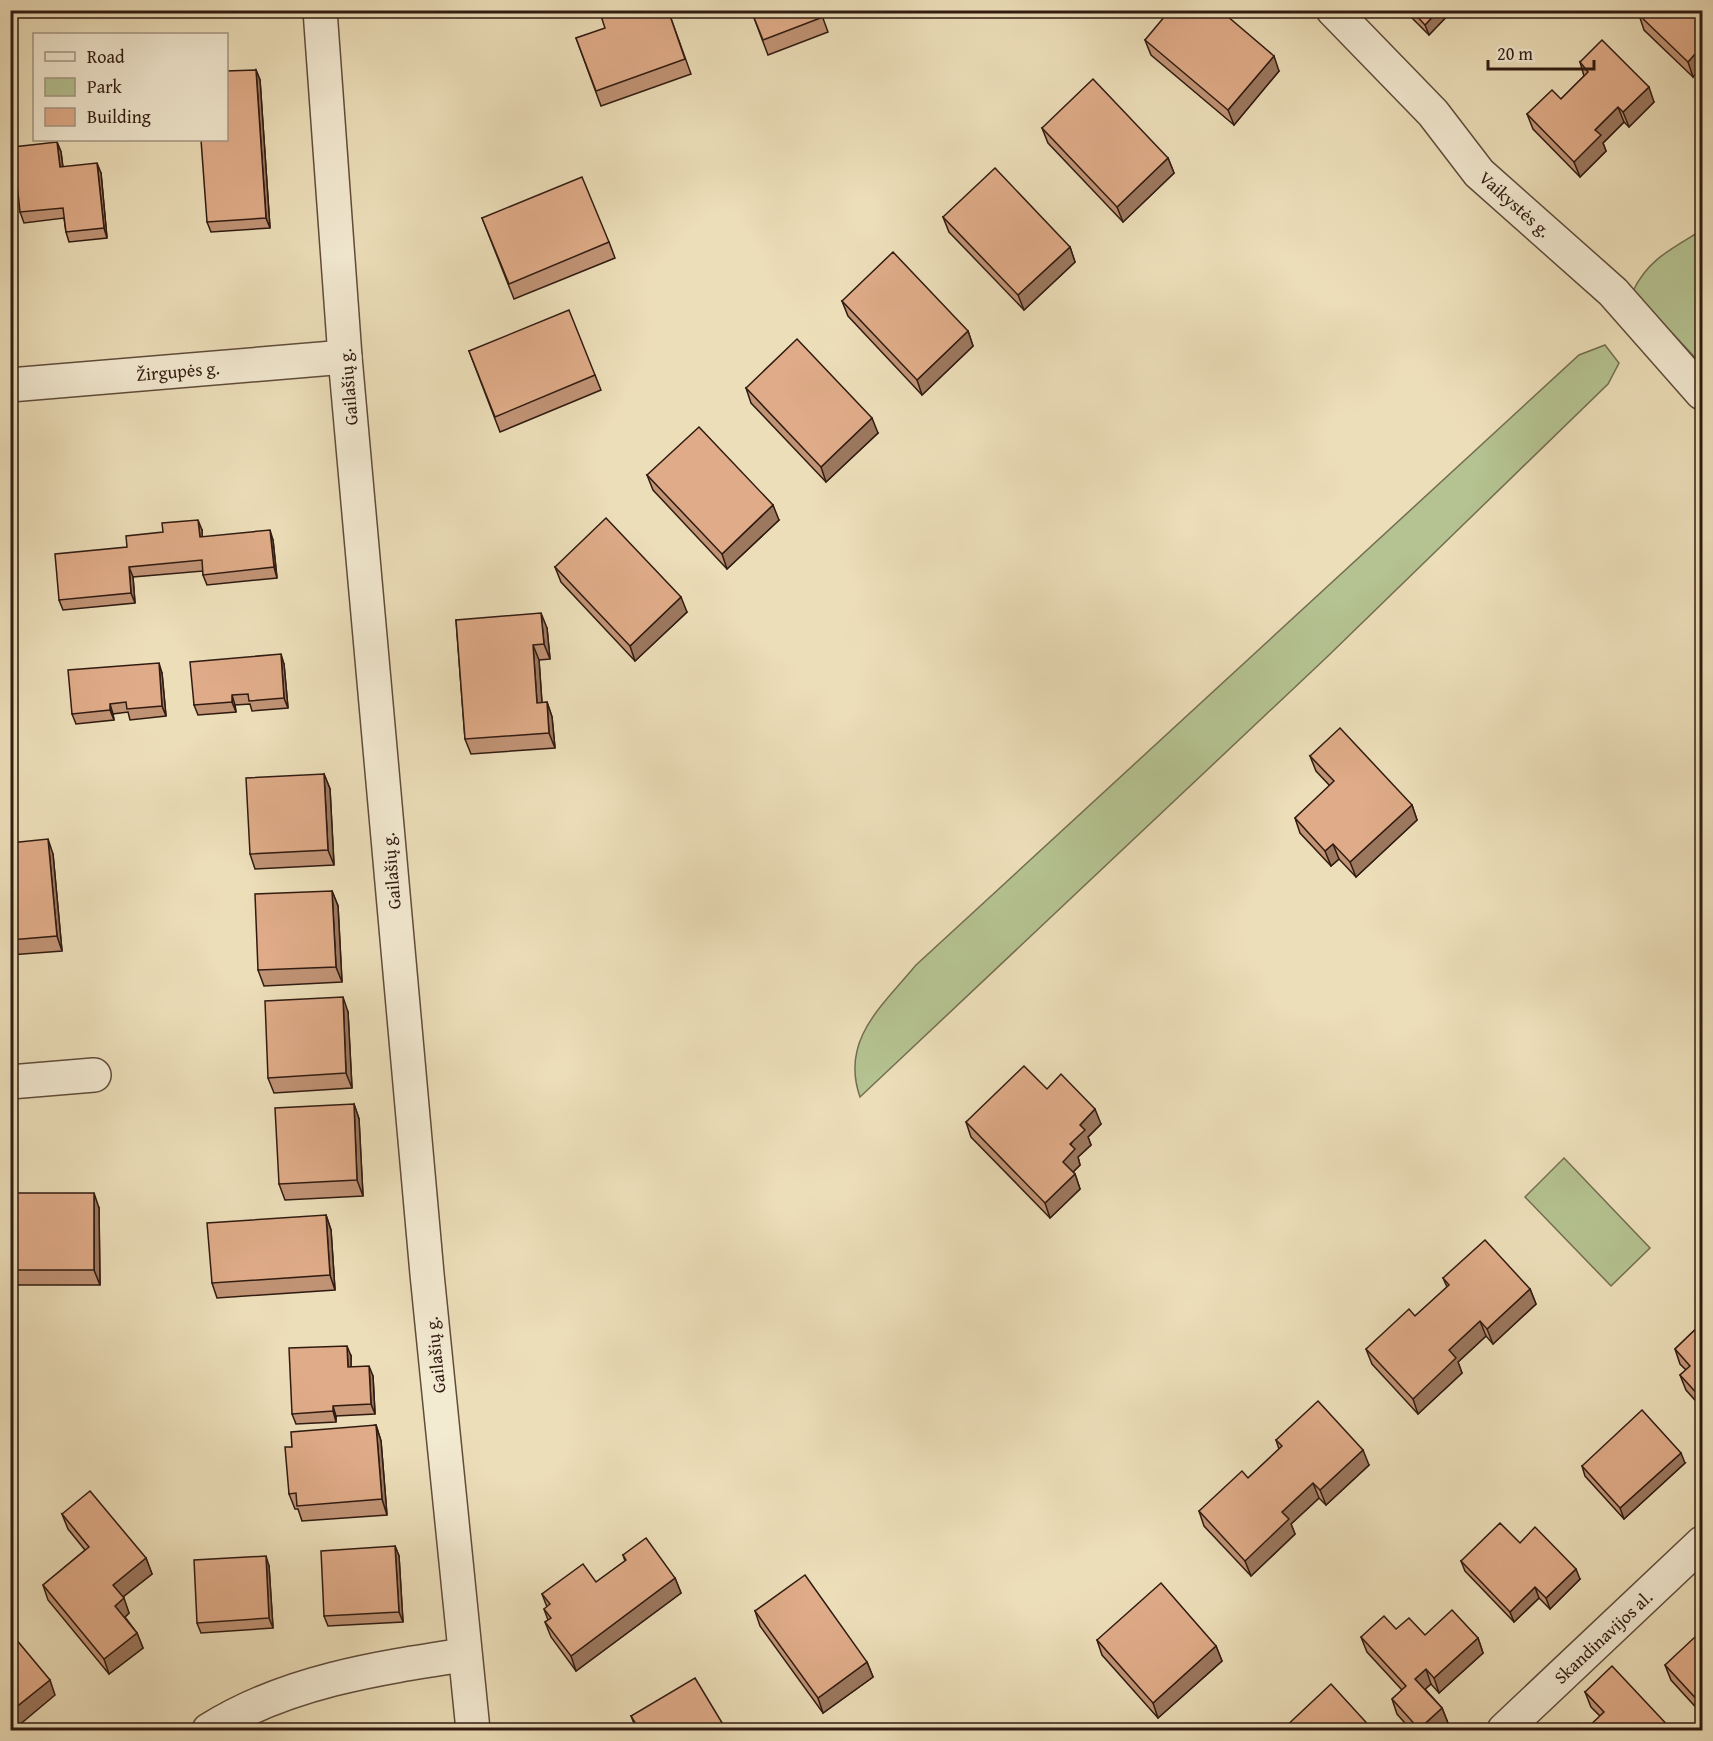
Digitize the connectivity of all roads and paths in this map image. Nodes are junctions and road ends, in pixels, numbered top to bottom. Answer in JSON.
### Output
{"nodes":[{"id":1,"x":320,"y":10,"type":"edge"},
{"id":2,"x":1333,"y":10,"type":"edge"},
{"id":3,"x":345,"y":357,"type":"junction"},
{"id":4,"x":10,"y":385,"type":"edge"},
{"id":5,"x":1702,"y":393,"type":"edge"},
{"id":6,"x":94,"y":1075,"type":"dead end"},
{"id":7,"x":10,"y":1082,"type":"edge"},
{"id":8,"x":1702,"y":1542,"type":"edge"},
{"id":9,"x":464,"y":1655,"type":"junction"},
{"id":10,"x":209,"y":1731,"type":"edge"},
{"id":11,"x":473,"y":1731,"type":"edge"},
{"id":12,"x":1503,"y":1731,"type":"edge"}],
"edges":[{"from":1,"to":3,"type":"street","name":"Gailašių g."},
{"from":2,"to":5,"type":"street","name":"Vaikystės g."},
{"from":3,"to":4,"type":"street","name":"Žirgupės g."},
{"from":3,"to":9,"type":"street","name":"Gailašių g."},
{"from":6,"to":7,"type":"street"},
{"from":8,"to":12,"type":"street","name":"Skandinavijos al."},
{"from":9,"to":10,"type":"street"},
{"from":9,"to":11,"type":"street","name":"Gailašių g."}]}
